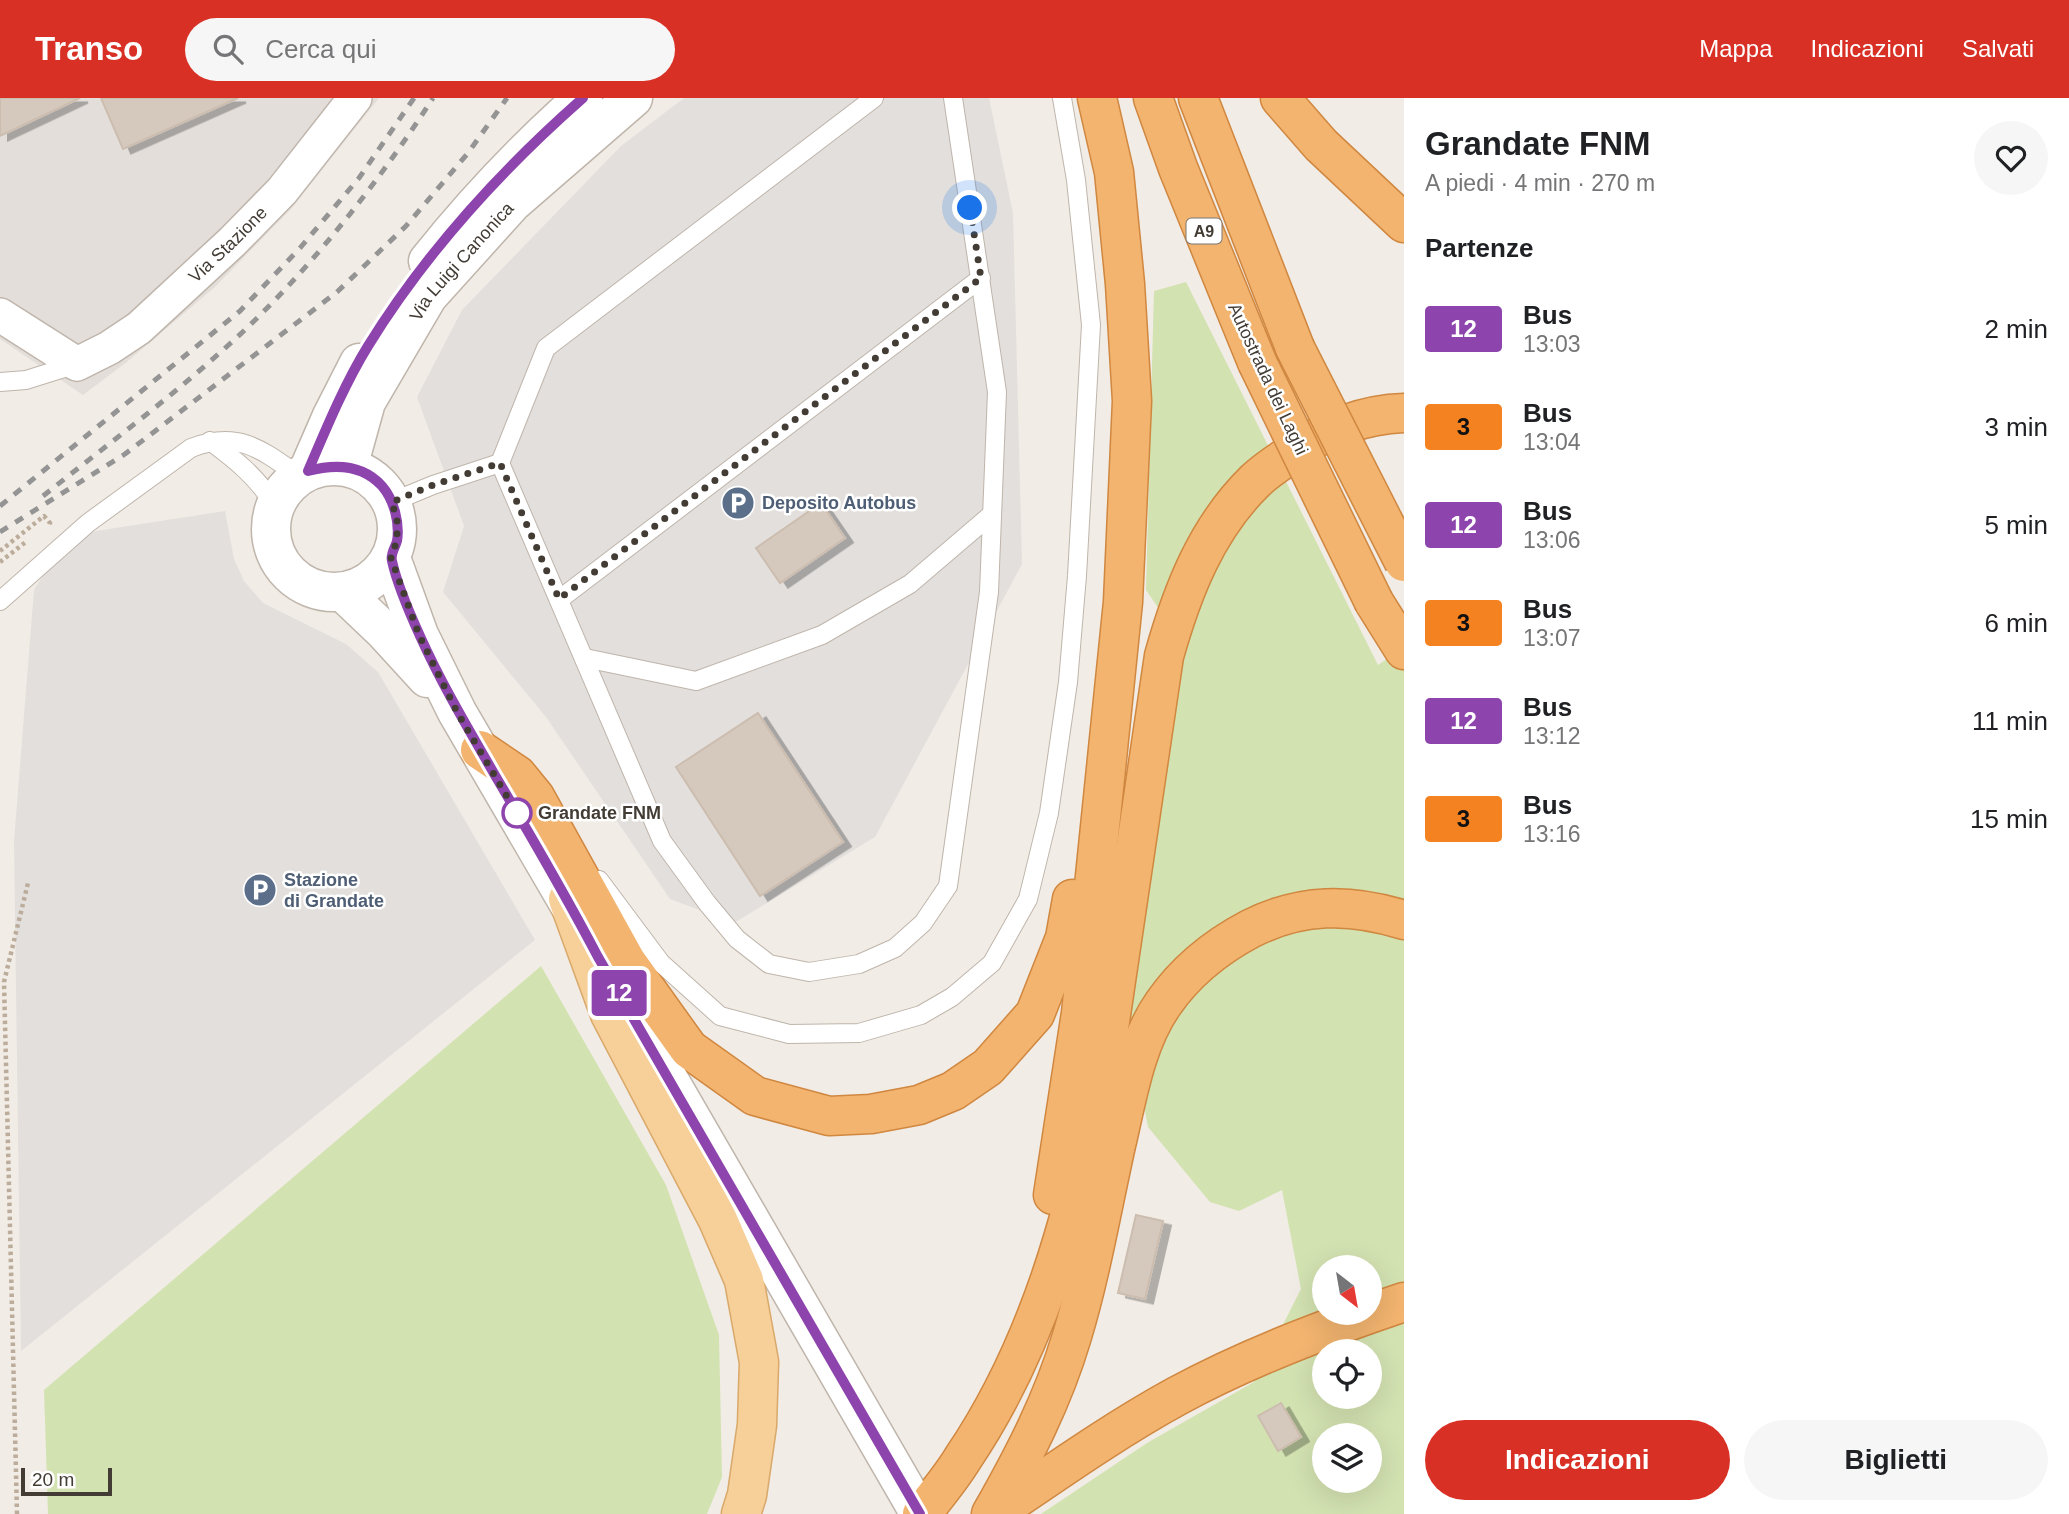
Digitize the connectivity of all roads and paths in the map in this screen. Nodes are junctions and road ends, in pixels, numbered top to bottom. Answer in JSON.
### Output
{"nodes":[{"id":1,"x":355,"y":98,"type":"edge"},
{"id":2,"x":583,"y":98,"type":"edge"},
{"id":3,"x":633,"y":98,"type":"edge"},
{"id":4,"x":874,"y":98,"type":"edge"},
{"id":5,"x":953,"y":98,"type":"edge"},
{"id":6,"x":1062,"y":98,"type":"edge"},
{"id":7,"x":1097,"y":98,"type":"edge"},
{"id":8,"x":1153,"y":98,"type":"edge"},
{"id":9,"x":1198,"y":98,"type":"edge"},
{"id":10,"x":1280,"y":98,"type":"edge"},
{"id":11,"x":1404,"y":223,"type":"edge"},
{"id":12,"x":981,"y":278,"type":"junction"},
{"id":13,"x":0,"y":315,"type":"edge"},
{"id":14,"x":77,"y":364,"type":"junction"},
{"id":15,"x":0,"y":382,"type":"edge"},
{"id":16,"x":1404,"y":413,"type":"edge"},
{"id":17,"x":210,"y":441,"type":"junction"},
{"id":18,"x":500,"y":463,"type":"junction"},
{"id":19,"x":348,"y":467,"type":"junction"},
{"id":20,"x":304,"y":473,"type":"junction"},
{"id":21,"x":392,"y":502,"type":"junction"},
{"id":22,"x":275,"y":506,"type":"junction"},
{"id":23,"x":992,"y":514,"type":"junction"},
{"id":24,"x":40,"y":531,"type":"dead end"},
{"id":25,"x":30,"y":539,"type":"dead end"},
{"id":26,"x":0,"y":551,"type":"edge"},
{"id":27,"x":391,"y":558,"type":"junction"},
{"id":28,"x":0,"y":562,"type":"edge"},
{"id":29,"x":1404,"y":562,"type":"edge"},
{"id":30,"x":343,"y":592,"type":"junction"},
{"id":31,"x":559,"y":599,"type":"junction"},
{"id":32,"x":0,"y":601,"type":"edge"},
{"id":33,"x":1123,"y":602,"type":"junction"},
{"id":34,"x":1404,"y":650,"type":"edge"},
{"id":35,"x":585,"y":658,"type":"junction"},
{"id":36,"x":457,"y":712,"type":"junction"},
{"id":37,"x":480,"y":750,"type":"junction"},
{"id":38,"x":535,"y":797,"type":"junction"},
{"id":39,"x":28,"y":883,"type":"dead end"},
{"id":40,"x":568,"y":899,"type":"junction"},
{"id":41,"x":1404,"y":920,"type":"edge"},
{"id":42,"x":1404,"y":1302,"type":"edge"},
{"id":43,"x":1033,"y":1325,"type":"junction"},
{"id":44,"x":17,"y":1514,"type":"edge"},
{"id":45,"x":741,"y":1514,"type":"edge"},
{"id":46,"x":921,"y":1514,"type":"edge"},
{"id":47,"x":992,"y":1514,"type":"edge"}],
"edges":[{"from":1,"to":14,"type":"street","name":"Via Stazione"},
{"from":2,"to":20,"type":"street","name":"Via Luigi Canonica"},
{"from":3,"to":19,"type":"street","name":"Via Luigi Canonica"},
{"from":4,"to":18,"type":"lane"},
{"from":5,"to":12,"type":"lane"},
{"from":6,"to":38,"type":"lane"},
{"from":7,"to":33,"type":"highway"},
{"from":8,"to":34,"type":"highway","name":"Autostrada dei Laghi","number":"A9","bridge":true},
{"from":9,"to":29,"type":"highway","number":"A9","bridge":true},
{"from":10,"to":11,"type":"highway"},
{"from":12,"to":23,"type":"lane"},
{"from":12,"to":31,"type":"lane"},
{"from":13,"to":14,"type":"street"},
{"from":14,"to":15,"type":"lane","name":"Via Stazione"},
{"from":16,"to":43,"type":"highway"},
{"from":17,"to":20,"type":"lane"},
{"from":17,"to":22,"type":"lane"},
{"from":17,"to":32,"type":"lane"},
{"from":18,"to":21,"type":"lane"},
{"from":18,"to":31,"type":"lane"},
{"from":19,"to":20,"type":"street"},
{"from":19,"to":21,"type":"street"},
{"from":20,"to":22,"type":"street","name":"Via Luigi Canonica"},
{"from":21,"to":27,"type":"street"},
{"from":22,"to":30,"type":"street"},
{"from":23,"to":35,"type":"lane"},
{"from":23,"to":35,"type":"lane"},
{"from":24,"to":26,"type":"path"},
{"from":25,"to":28,"type":"path"},
{"from":27,"to":30,"type":"street"},
{"from":27,"to":36,"type":"street"},
{"from":30,"to":36,"type":"street"},
{"from":31,"to":35,"type":"lane"},
{"from":33,"to":38,"type":"highway"},
{"from":33,"to":43,"type":"highway"},
{"from":36,"to":37,"type":"street"},
{"from":37,"to":38,"type":"highway"},
{"from":37,"to":40,"type":"street"},
{"from":39,"to":44,"type":"path"},
{"from":40,"to":45,"type":"main road"},
{"from":40,"to":46,"type":"street"},
{"from":41,"to":47,"type":"highway"},
{"from":42,"to":47,"type":"highway"},
{"from":43,"to":46,"type":"highway"}]}
